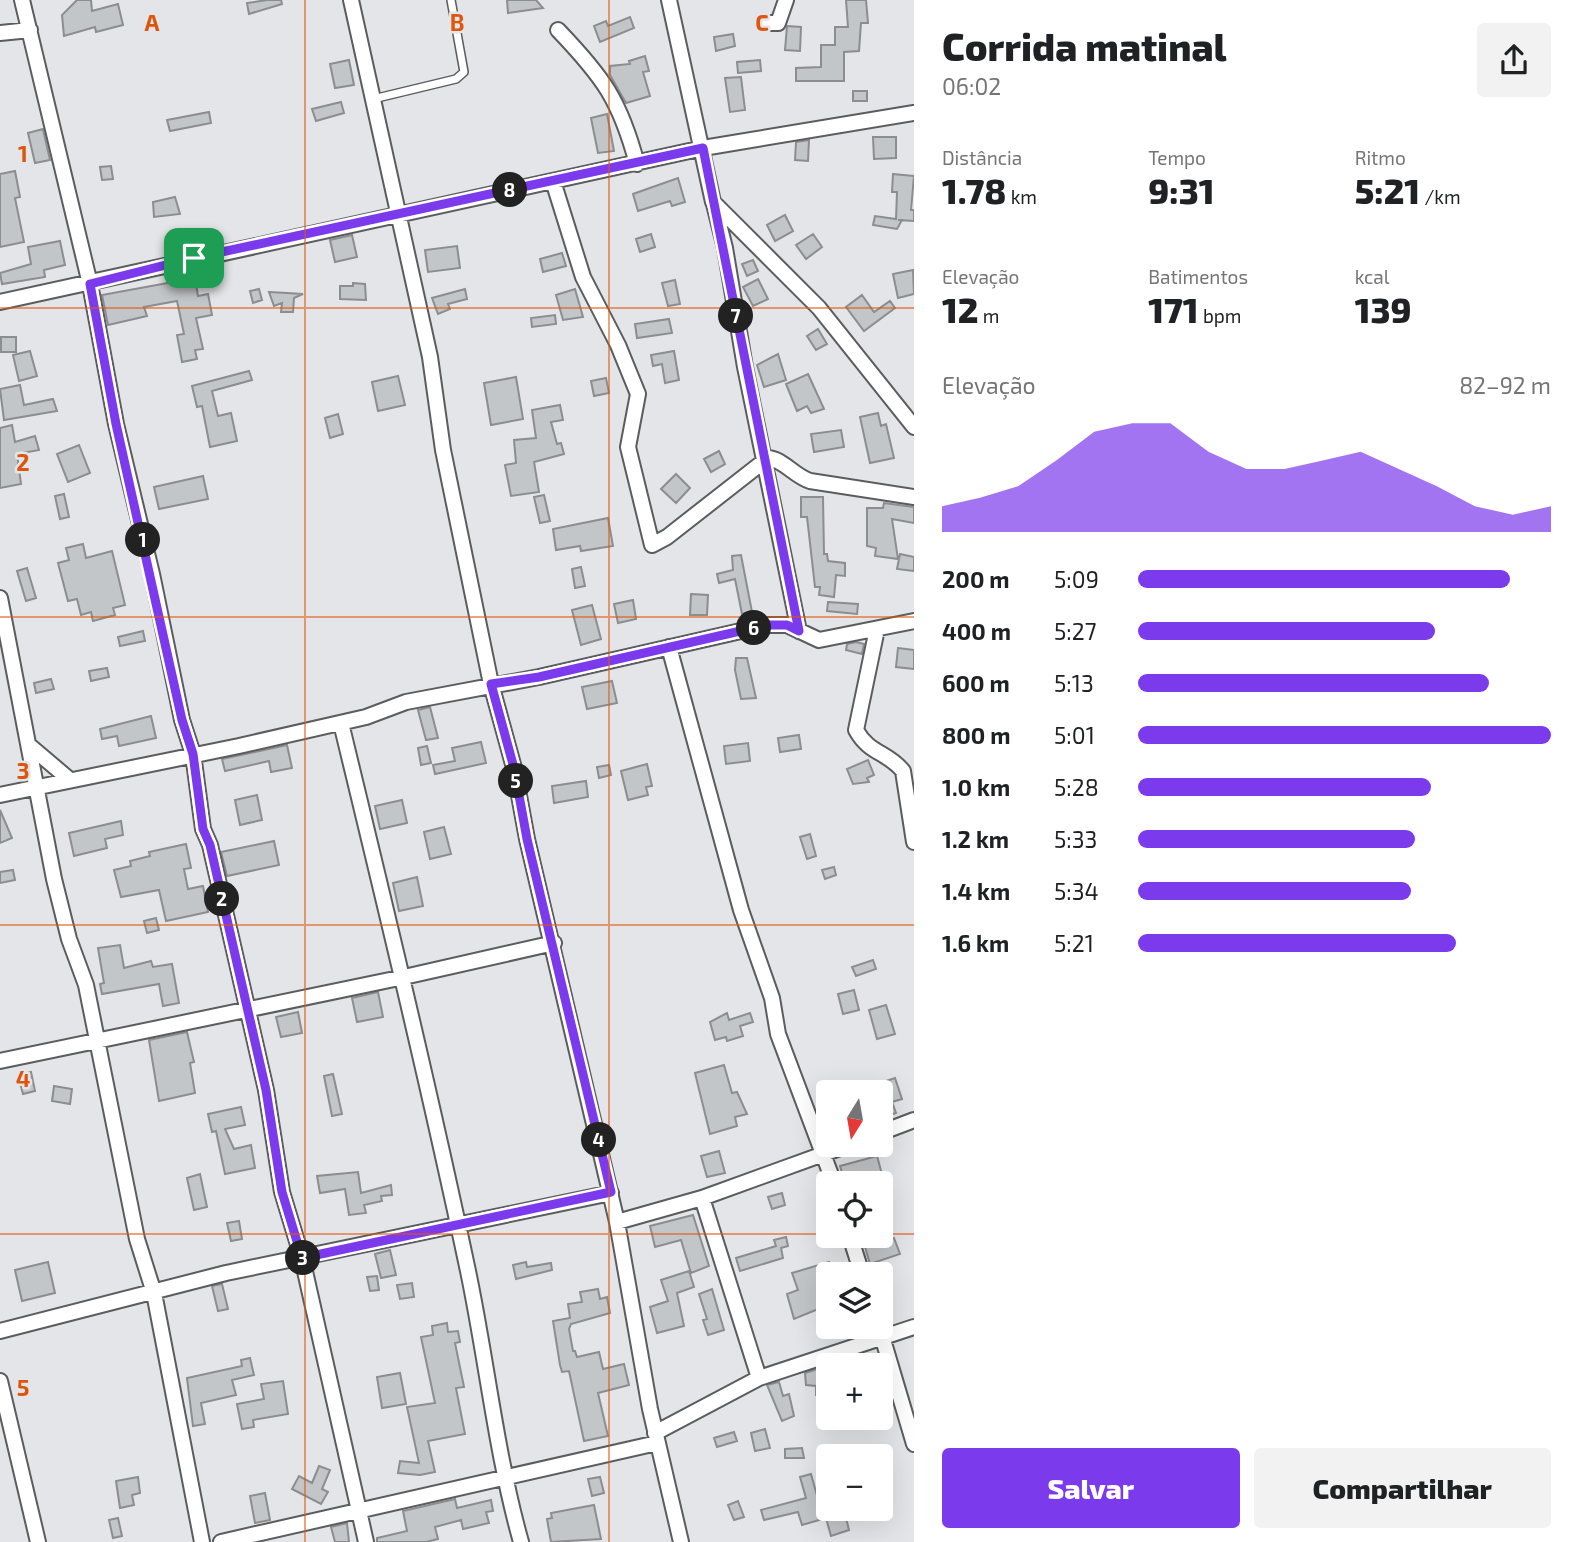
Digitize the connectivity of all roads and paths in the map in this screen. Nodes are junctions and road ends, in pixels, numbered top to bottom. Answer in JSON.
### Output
{"nodes":[{"id":1,"x":22,"y":0,"type":"edge"},
{"id":2,"x":351,"y":0,"type":"edge"},
{"id":3,"x":452,"y":0,"type":"edge"},
{"id":4,"x":669,"y":0,"type":"edge"},
{"id":5,"x":786,"y":0,"type":"edge"},
{"id":6,"x":764,"y":23,"type":"dead end"},
{"id":7,"x":30,"y":30,"type":"junction"},
{"id":8,"x":558,"y":30,"type":"dead end"},
{"id":9,"x":0,"y":33,"type":"edge"},
{"id":10,"x":372,"y":99,"type":"junction"},
{"id":11,"x":914,"y":113,"type":"edge"},
{"id":12,"x":703,"y":148,"type":"junction"},
{"id":13,"x":637,"y":164,"type":"junction"},
{"id":14,"x":553,"y":181,"type":"junction"},
{"id":15,"x":713,"y":202,"type":"junction"},
{"id":16,"x":398,"y":216,"type":"junction"},
{"id":17,"x":90,"y":284,"type":"junction"},
{"id":18,"x":0,"y":302,"type":"edge"},
{"id":19,"x":914,"y":427,"type":"edge"},
{"id":20,"x":765,"y":459,"type":"junction"},
{"id":21,"x":914,"y":497,"type":"edge"},
{"id":22,"x":0,"y":598,"type":"edge"},
{"id":23,"x":914,"y":621,"type":"edge"},
{"id":24,"x":877,"y":629,"type":"junction"},
{"id":25,"x":799,"y":631,"type":"junction"},
{"id":26,"x":669,"y":647,"type":"junction"},
{"id":27,"x":491,"y":684,"type":"junction"},
{"id":28,"x":341,"y":723,"type":"junction"},
{"id":29,"x":30,"y":746,"type":"junction"},
{"id":30,"x":193,"y":754,"type":"junction"},
{"id":31,"x":70,"y":780,"type":"junction"},
{"id":32,"x":35,"y":788,"type":"junction"},
{"id":33,"x":0,"y":795,"type":"edge"},
{"id":34,"x":914,"y":842,"type":"edge"},
{"id":35,"x":554,"y":943,"type":"junction"},
{"id":36,"x":404,"y":977,"type":"junction"},
{"id":37,"x":249,"y":1009,"type":"junction"},
{"id":38,"x":98,"y":1041,"type":"junction"},
{"id":39,"x":0,"y":1060,"type":"edge"},
{"id":40,"x":914,"y":1121,"type":"edge"},
{"id":41,"x":893,"y":1128,"type":"edge"},
{"id":42,"x":816,"y":1131,"type":"edge"},
{"id":43,"x":817,"y":1157,"type":"edge"},
{"id":44,"x":611,"y":1192,"type":"junction"},
{"id":45,"x":702,"y":1198,"type":"junction"},
{"id":46,"x":617,"y":1222,"type":"junction"},
{"id":47,"x":458,"y":1225,"type":"junction"},
{"id":48,"x":302,"y":1258,"type":"junction"},
{"id":49,"x":154,"y":1293,"type":"junction"},
{"id":50,"x":914,"y":1327,"type":"edge"},
{"id":51,"x":893,"y":1330,"type":"edge"},
{"id":52,"x":0,"y":1331,"type":"edge"},
{"id":53,"x":862,"y":1339,"type":"edge"},
{"id":54,"x":882,"y":1339,"type":"edge"},
{"id":55,"x":759,"y":1378,"type":"junction"},
{"id":56,"x":0,"y":1381,"type":"edge"},
{"id":57,"x":656,"y":1438,"type":"junction"},
{"id":58,"x":914,"y":1444,"type":"edge"},
{"id":59,"x":504,"y":1480,"type":"junction"},
{"id":60,"x":361,"y":1513,"type":"junction"},
{"id":61,"x":37,"y":1542,"type":"edge"},
{"id":62,"x":202,"y":1542,"type":"edge"},
{"id":63,"x":221,"y":1542,"type":"edge"},
{"id":64,"x":366,"y":1542,"type":"edge"},
{"id":65,"x":521,"y":1542,"type":"edge"},
{"id":66,"x":681,"y":1542,"type":"edge"}],
"edges":[{"from":1,"to":7,"type":"street"},
{"from":2,"to":10,"type":"street"},
{"from":3,"to":10,"type":"lane"},
{"from":4,"to":12,"type":"street"},
{"from":5,"to":6,"type":"street"},
{"from":7,"to":9,"type":"street"},
{"from":7,"to":17,"type":"street"},
{"from":8,"to":13,"type":"street"},
{"from":10,"to":16,"type":"street"},
{"from":11,"to":12,"type":"street"},
{"from":12,"to":13,"type":"street"},
{"from":12,"to":15,"type":"street"},
{"from":13,"to":14,"type":"street"},
{"from":14,"to":16,"type":"street"},
{"from":14,"to":20,"type":"street"},
{"from":15,"to":19,"type":"street"},
{"from":15,"to":20,"type":"street"},
{"from":16,"to":17,"type":"street"},
{"from":16,"to":27,"type":"street"},
{"from":17,"to":18,"type":"street"},
{"from":17,"to":30,"type":"street"},
{"from":20,"to":21,"type":"street"},
{"from":20,"to":25,"type":"street"},
{"from":22,"to":29,"type":"street"},
{"from":23,"to":24,"type":"street"},
{"from":24,"to":25,"type":"street"},
{"from":24,"to":34,"type":"street"},
{"from":25,"to":26,"type":"street"},
{"from":26,"to":27,"type":"street"},
{"from":26,"to":42,"type":"street"},
{"from":27,"to":28,"type":"street"},
{"from":27,"to":35,"type":"street"},
{"from":28,"to":30,"type":"street"},
{"from":28,"to":36,"type":"street"},
{"from":29,"to":31,"type":"street"},
{"from":29,"to":32,"type":"street"},
{"from":30,"to":31,"type":"street"},
{"from":30,"to":37,"type":"street"},
{"from":31,"to":32,"type":"street"},
{"from":32,"to":33,"type":"street"},
{"from":32,"to":38,"type":"street"},
{"from":35,"to":36,"type":"street"},
{"from":35,"to":44,"type":"street"},
{"from":36,"to":37,"type":"street"},
{"from":36,"to":47,"type":"street"},
{"from":37,"to":38,"type":"street"},
{"from":37,"to":48,"type":"street"},
{"from":38,"to":39,"type":"street"},
{"from":38,"to":49,"type":"street"},
{"from":40,"to":41,"type":"street"},
{"from":43,"to":45,"type":"street"},
{"from":44,"to":46,"type":"street"},
{"from":44,"to":47,"type":"street"},
{"from":45,"to":46,"type":"street"},
{"from":45,"to":55,"type":"street"},
{"from":46,"to":57,"type":"street"},
{"from":47,"to":48,"type":"street"},
{"from":47,"to":59,"type":"street"},
{"from":48,"to":49,"type":"street"},
{"from":48,"to":60,"type":"street"},
{"from":49,"to":52,"type":"street"},
{"from":49,"to":62,"type":"street"},
{"from":50,"to":51,"type":"street"},
{"from":53,"to":55,"type":"street"},
{"from":54,"to":58,"type":"street"},
{"from":55,"to":57,"type":"street"},
{"from":56,"to":61,"type":"street"},
{"from":57,"to":59,"type":"street"},
{"from":57,"to":66,"type":"street"},
{"from":59,"to":60,"type":"street"},
{"from":59,"to":65,"type":"street"},
{"from":60,"to":63,"type":"street"},
{"from":60,"to":64,"type":"street"}]}
